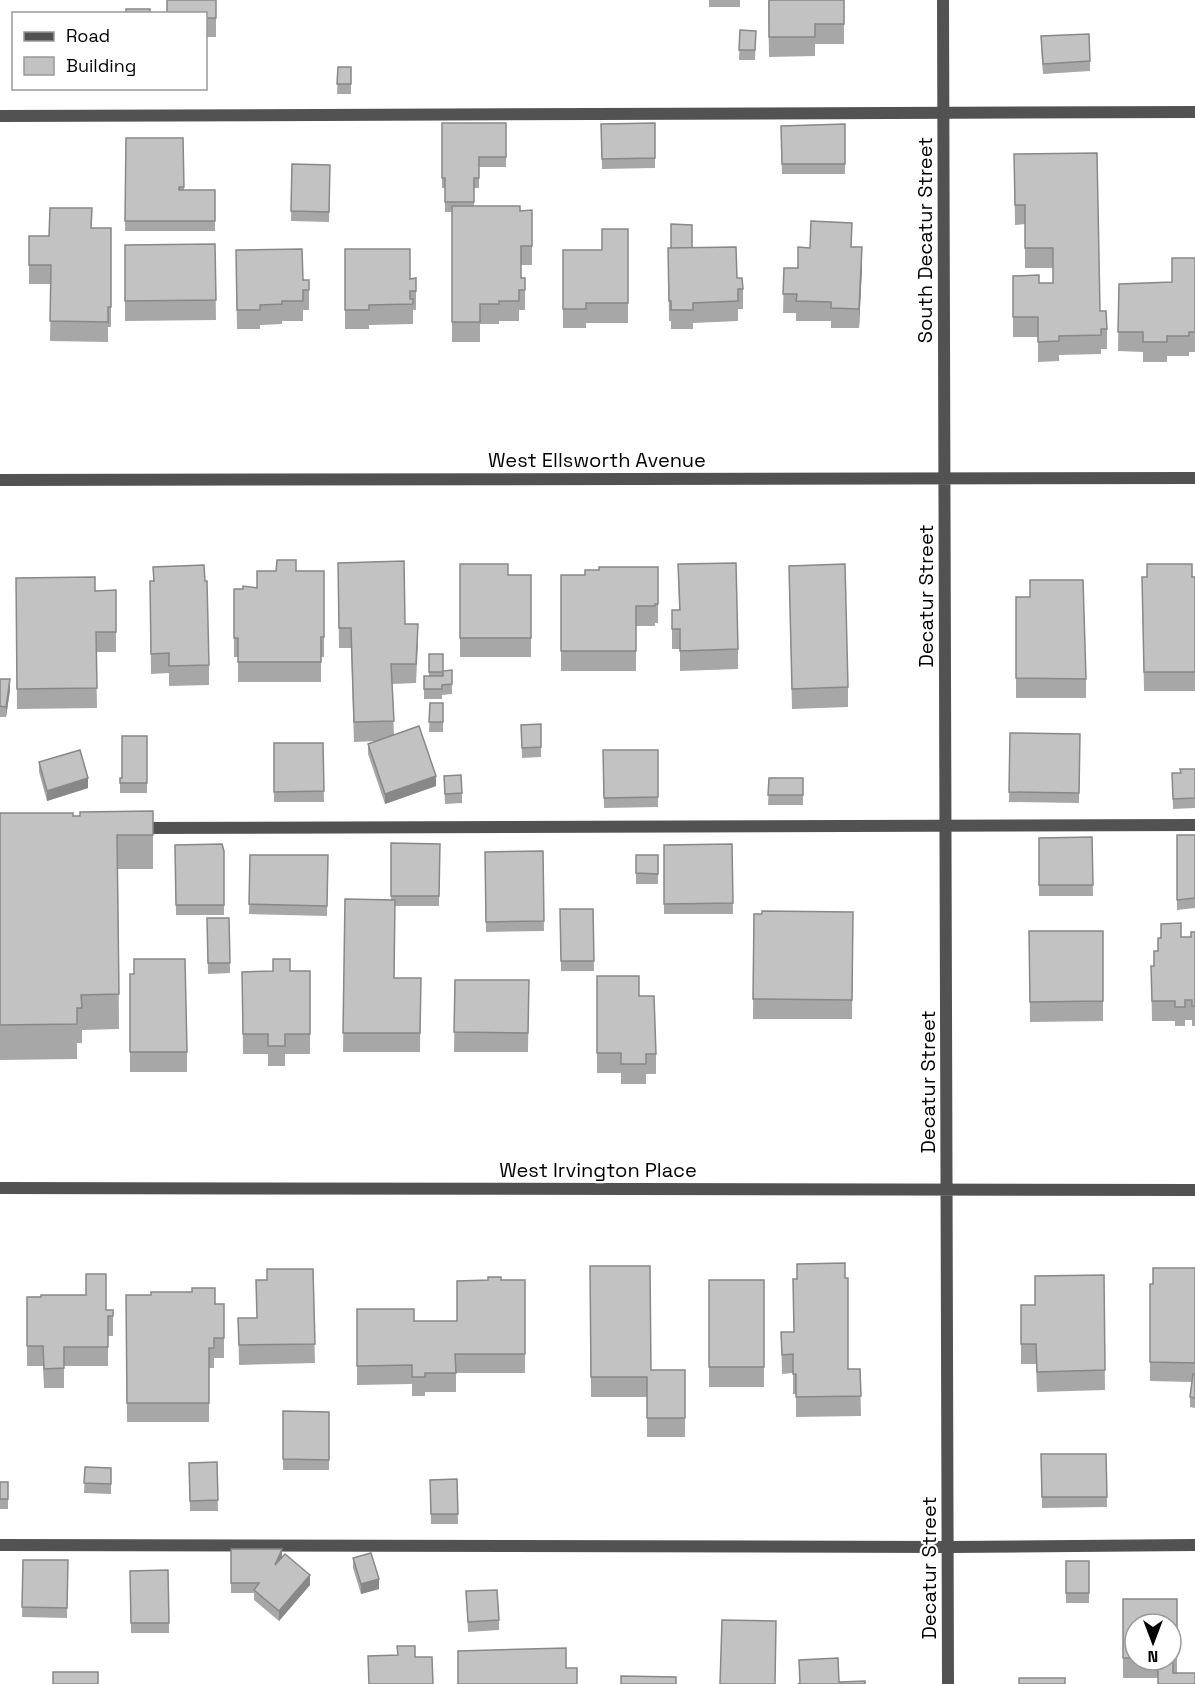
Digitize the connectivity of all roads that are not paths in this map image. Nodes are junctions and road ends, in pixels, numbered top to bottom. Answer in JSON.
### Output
{"nodes":[{"id":1,"x":944,"y":0,"type":"edge"},
{"id":2,"x":1195,"y":112,"type":"edge"},
{"id":3,"x":944,"y":113,"type":"junction"},
{"id":4,"x":0,"y":116,"type":"edge"},
{"id":5,"x":1195,"y":478,"type":"edge"},
{"id":6,"x":945,"y":479,"type":"junction"},
{"id":7,"x":0,"y":480,"type":"edge"},
{"id":8,"x":1195,"y":825,"type":"edge"},
{"id":9,"x":946,"y":826,"type":"junction"},
{"id":10,"x":120,"y":828,"type":"edge"},
{"id":11,"x":0,"y":1188,"type":"edge"},
{"id":12,"x":1195,"y":1190,"type":"edge"},
{"id":13,"x":948,"y":1191,"type":"junction"},
{"id":14,"x":0,"y":1545,"type":"edge"},
{"id":15,"x":1195,"y":1545,"type":"edge"},
{"id":16,"x":948,"y":1547,"type":"junction"},
{"id":17,"x":948,"y":1684,"type":"edge"}],
"edges":[{"from":1,"to":3,"type":"street","name":"South Decatur Street"},
{"from":2,"to":3,"type":"street"},
{"from":3,"to":4,"type":"street"},
{"from":3,"to":6,"type":"street","name":"South Decatur Street"},
{"from":5,"to":6,"type":"street","name":"West Ellsworth Avenue"},
{"from":6,"to":7,"type":"street","name":"West Ellsworth Avenue"},
{"from":6,"to":9,"type":"street","name":"Decatur Street"},
{"from":8,"to":9,"type":"street"},
{"from":9,"to":10,"type":"street"},
{"from":9,"to":13,"type":"street","name":"Decatur Street"},
{"from":11,"to":13,"type":"street","name":"West Irvington Place"},
{"from":12,"to":13,"type":"street","name":"West Irvington Place"},
{"from":13,"to":16,"type":"street","name":"Decatur Street"},
{"from":14,"to":16,"type":"street"},
{"from":15,"to":16,"type":"street"},
{"from":16,"to":17,"type":"street","name":"Decatur Street"}]}
